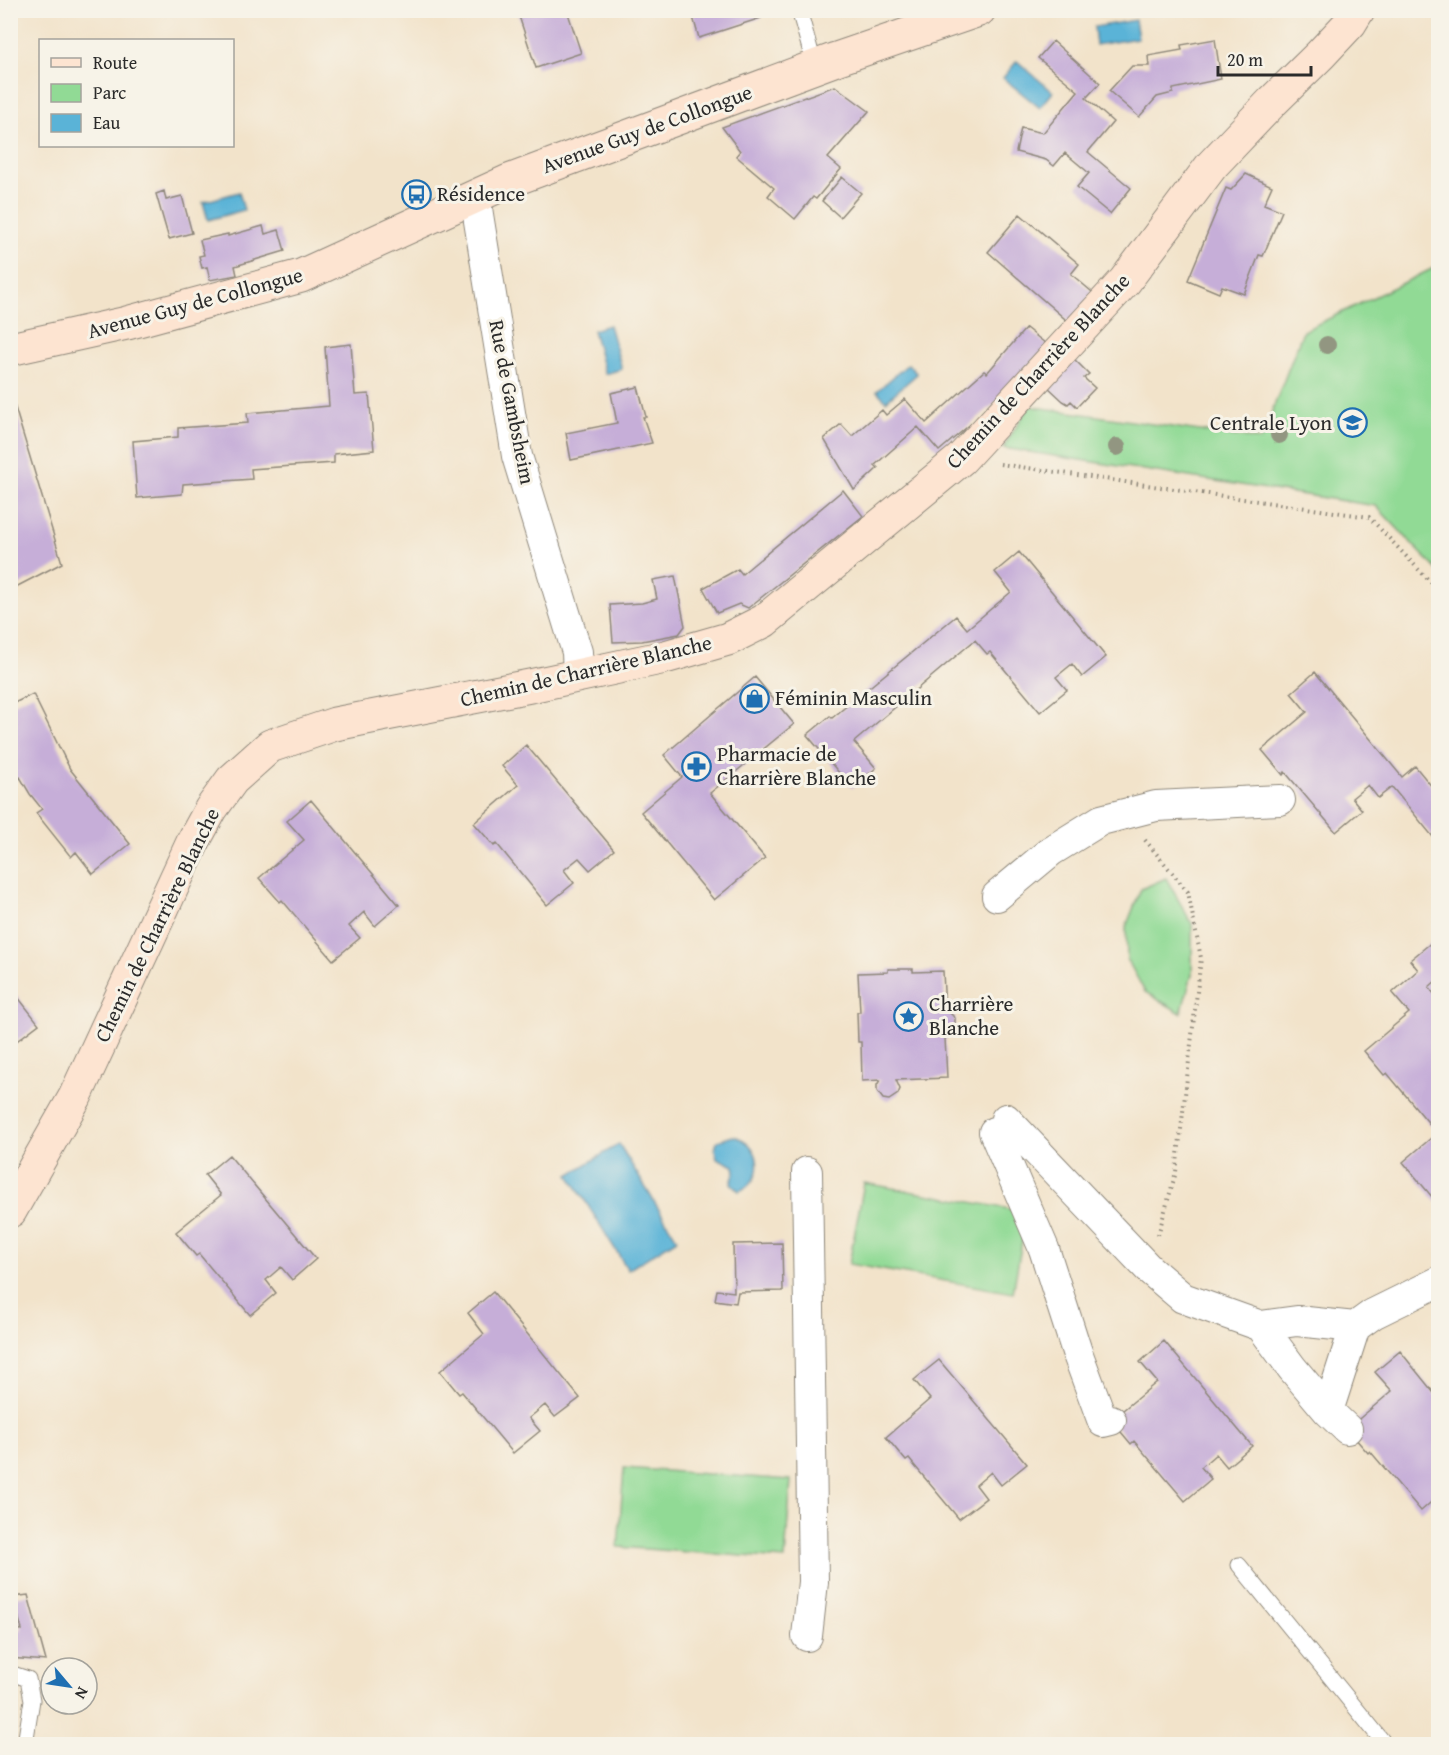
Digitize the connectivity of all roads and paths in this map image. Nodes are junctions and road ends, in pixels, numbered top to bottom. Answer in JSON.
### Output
{"nodes":[{"id":1,"x":799,"y":10,"type":"edge"},
{"id":2,"x":979,"y":10,"type":"edge"},
{"id":3,"x":1358,"y":10,"type":"edge"},
{"id":4,"x":815,"y":67,"type":"junction"},
{"id":5,"x":475,"y":196,"type":"junction"},
{"id":6,"x":10,"y":349,"type":"edge"},
{"id":7,"x":961,"y":459,"type":"junction"},
{"id":8,"x":1438,"y":590,"type":"edge"},
{"id":9,"x":578,"y":675,"type":"junction"},
{"id":10,"x":1280,"y":800,"type":"dead end"},
{"id":11,"x":1124,"y":814,"type":"junction"},
{"id":12,"x":997,"y":896,"type":"dead end"},
{"id":13,"x":807,"y":1172,"type":"dead end"},
{"id":14,"x":10,"y":1211,"type":"edge"},
{"id":15,"x":1149,"y":1269,"type":"junction"},
{"id":16,"x":1438,"y":1282,"type":"edge"},
{"id":17,"x":1261,"y":1326,"type":"junction"},
{"id":18,"x":1355,"y":1327,"type":"junction"},
{"id":19,"x":1111,"y":1420,"type":"dead end"},
{"id":20,"x":1239,"y":1565,"type":"dead end"},
{"id":21,"x":807,"y":1636,"type":"dead end"},
{"id":22,"x":10,"y":1673,"type":"edge"},
{"id":23,"x":25,"y":1744,"type":"edge"},
{"id":24,"x":1385,"y":1744,"type":"edge"}],
"edges":[{"from":1,"to":4,"type":"lane"},
{"from":2,"to":4,"type":"street","name":"Avenue Guy de Collongue"},
{"from":3,"to":7,"type":"street","name":"Chemin de Charrière Blanche"},
{"from":4,"to":5,"type":"street","name":"Avenue Guy de Collongue"},
{"from":5,"to":6,"type":"street","name":"Avenue Guy de Collongue"},
{"from":5,"to":9,"type":"street","name":"Rue de Gambsheim"},
{"from":7,"to":8,"type":"path"},
{"from":7,"to":9,"type":"street","name":"Chemin de Charrière Blanche"},
{"from":9,"to":14,"type":"street","name":"Chemin de Charrière Blanche"},
{"from":10,"to":11,"type":"street"},
{"from":11,"to":12,"type":"street"},
{"from":11,"to":15,"type":"path"},
{"from":13,"to":21,"type":"street"},
{"from":15,"to":17,"type":"street"},
{"from":15,"to":19,"type":"street"},
{"from":16,"to":18,"type":"street"},
{"from":17,"to":18,"type":"street"},
{"from":17,"to":18,"type":"street"},
{"from":20,"to":24,"type":"lane"},
{"from":22,"to":23,"type":"lane"}]}
